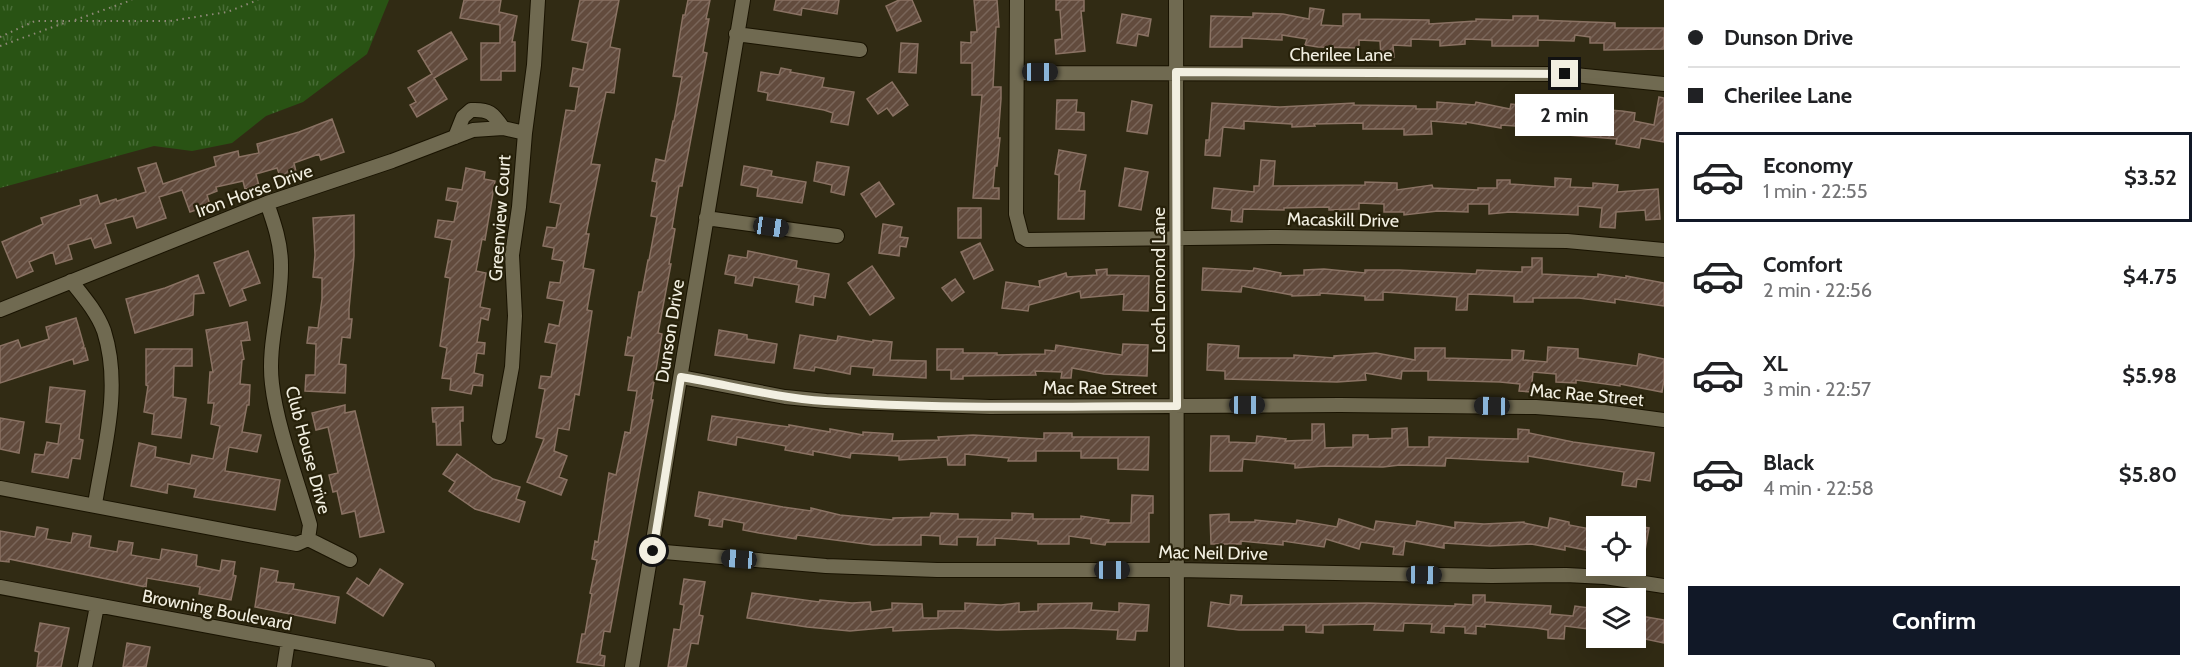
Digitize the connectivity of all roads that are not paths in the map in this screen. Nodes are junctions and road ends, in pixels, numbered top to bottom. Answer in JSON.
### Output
{"nodes":[{"id":1,"x":538,"y":0,"type":"edge"},
{"id":2,"x":744,"y":0,"type":"edge"},
{"id":3,"x":1017,"y":0,"type":"edge"},
{"id":4,"x":1176,"y":0,"type":"edge"},
{"id":5,"x":736,"y":34,"type":"junction"},
{"id":6,"x":860,"y":50,"type":"dead end"},
{"id":7,"x":1176,"y":72,"type":"junction"},
{"id":8,"x":1018,"y":73,"type":"junction"},
{"id":9,"x":1664,"y":84,"type":"edge"},
{"id":10,"x":503,"y":128,"type":"junction"},
{"id":11,"x":525,"y":133,"type":"junction"},
{"id":12,"x":455,"y":137,"type":"junction"},
{"id":13,"x":267,"y":203,"type":"junction"},
{"id":14,"x":706,"y":218,"type":"junction"},
{"id":15,"x":837,"y":237,"type":"dead end"},
{"id":16,"x":1177,"y":239,"type":"junction"},
{"id":17,"x":1664,"y":250,"type":"edge"},
{"id":18,"x":71,"y":281,"type":"junction"},
{"id":19,"x":1,"y":306,"type":"edge"},
{"id":20,"x":681,"y":377,"type":"junction"},
{"id":21,"x":1177,"y":406,"type":"junction"},
{"id":22,"x":1664,"y":420,"type":"edge"},
{"id":23,"x":499,"y":437,"type":"dead end"},
{"id":24,"x":0,"y":488,"type":"edge"},
{"id":25,"x":95,"y":504,"type":"junction"},
{"id":26,"x":308,"y":539,"type":"junction"},
{"id":27,"x":653,"y":551,"type":"junction"},
{"id":28,"x":350,"y":560,"type":"dead end"},
{"id":29,"x":1177,"y":570,"type":"junction"},
{"id":30,"x":1664,"y":586,"type":"edge"},
{"id":31,"x":0,"y":587,"type":"edge"},
{"id":32,"x":97,"y":606,"type":"junction"},
{"id":33,"x":288,"y":641,"type":"junction"},
{"id":34,"x":85,"y":667,"type":"edge"},
{"id":35,"x":284,"y":667,"type":"edge"},
{"id":36,"x":428,"y":667,"type":"edge"},
{"id":37,"x":632,"y":667,"type":"edge"},
{"id":38,"x":1177,"y":667,"type":"edge"}],
"edges":[{"from":1,"to":11,"type":"street","name":"Greenview Court"},
{"from":2,"to":5,"type":"street","name":"Dunson Drive"},
{"from":3,"to":8,"type":"street"},
{"from":4,"to":7,"type":"street","name":"Loch Lomond Lane"},
{"from":5,"to":6,"type":"street"},
{"from":5,"to":14,"type":"street","name":"Dunson Drive"},
{"from":7,"to":8,"type":"street","name":"Cherilee Lane"},
{"from":7,"to":9,"type":"street","name":"Cherilee Lane"},
{"from":7,"to":16,"type":"street","name":"Loch Lomond Lane"},
{"from":8,"to":16,"type":"street","name":"Macaskill Drive"},
{"from":10,"to":11,"type":"street","name":"Iron Horse Drive"},
{"from":10,"to":12,"type":"street","name":"Iron Horse Drive"},
{"from":10,"to":12,"type":"street"},
{"from":11,"to":23,"type":"street","name":"Greenview Court"},
{"from":12,"to":13,"type":"street","name":"Iron Horse Drive"},
{"from":13,"to":18,"type":"street","name":"Iron Horse Drive"},
{"from":13,"to":26,"type":"street","name":"Club House Drive"},
{"from":14,"to":15,"type":"street"},
{"from":14,"to":20,"type":"street","name":"Dunson Drive"},
{"from":16,"to":17,"type":"street","name":"Macaskill Drive"},
{"from":16,"to":21,"type":"street","name":"Loch Lomond Lane"},
{"from":18,"to":19,"type":"street","name":"Iron Horse Drive"},
{"from":18,"to":25,"type":"street"},
{"from":20,"to":21,"type":"street","name":"Mac Rae Street"},
{"from":20,"to":27,"type":"street","name":"Dunson Drive"},
{"from":21,"to":22,"type":"street","name":"Mac Rae Street"},
{"from":21,"to":29,"type":"street","name":"Loch Lomond Lane"},
{"from":24,"to":25,"type":"street","name":"Club House Drive"},
{"from":25,"to":26,"type":"street","name":"Club House Drive"},
{"from":26,"to":28,"type":"street"},
{"from":27,"to":29,"type":"street","name":"Mac Neil Drive"},
{"from":27,"to":37,"type":"street","name":"Dunson Drive"},
{"from":29,"to":30,"type":"street","name":"Mac Neil Drive"},
{"from":29,"to":38,"type":"street","name":"Loch Lomond Lane"},
{"from":31,"to":32,"type":"street","name":"Browning Boulevard"},
{"from":32,"to":33,"type":"street","name":"Browning Boulevard"},
{"from":32,"to":34,"type":"street"},
{"from":33,"to":35,"type":"street"},
{"from":33,"to":36,"type":"street","name":"Browning Boulevard"}]}
